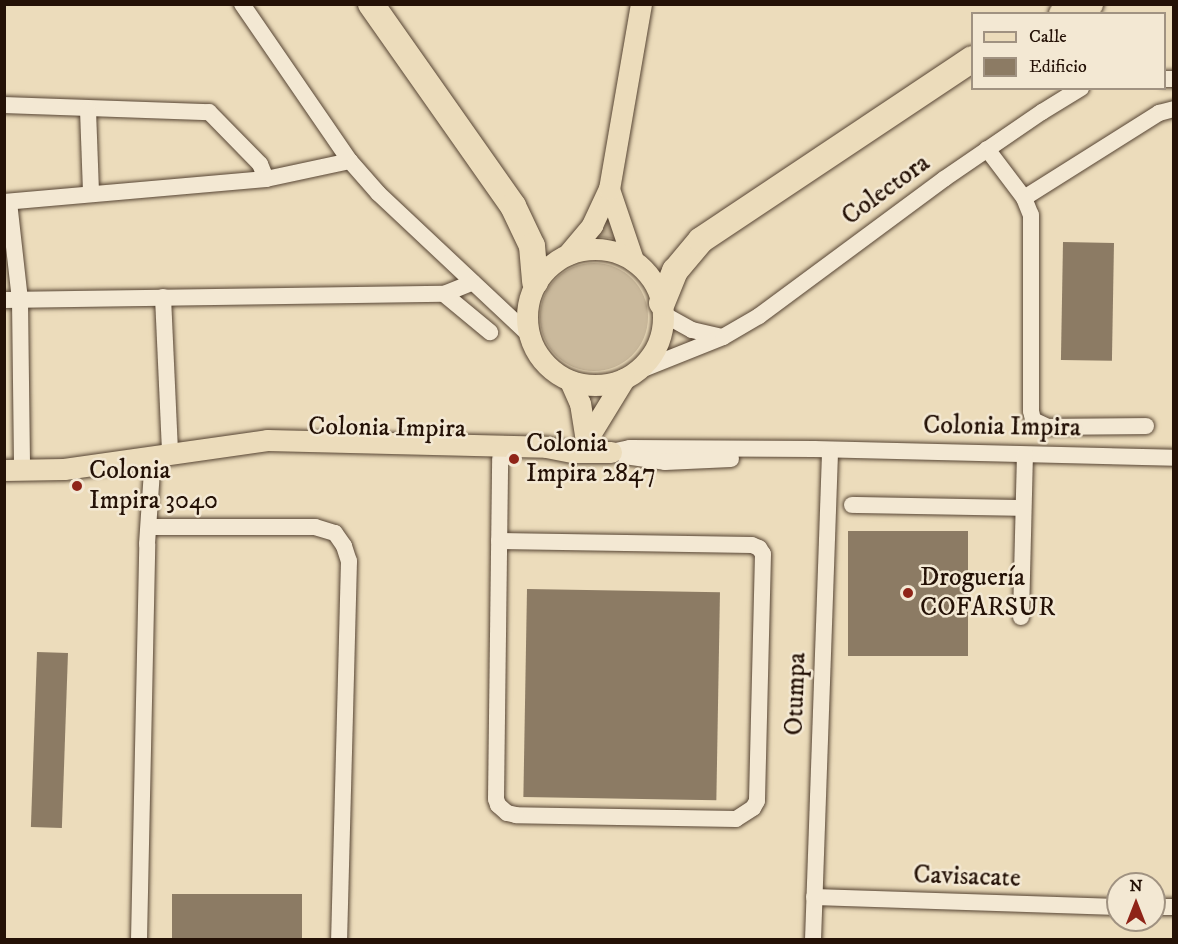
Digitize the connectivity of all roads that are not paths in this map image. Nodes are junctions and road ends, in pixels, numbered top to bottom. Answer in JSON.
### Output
{"nodes":[{"id":1,"x":242,"y":4,"type":"edge"},
{"id":2,"x":371,"y":4,"type":"edge"},
{"id":3,"x":641,"y":4,"type":"edge"},
{"id":4,"x":1090,"y":4,"type":"edge"},
{"id":5,"x":1068,"y":12,"type":"edge"},
{"id":6,"x":971,"y":60,"type":"edge"},
{"id":7,"x":1078,"y":90,"type":"edge"},
{"id":8,"x":4,"y":105,"type":"edge"},
{"id":9,"x":1173,"y":109,"type":"edge"},
{"id":10,"x":88,"y":110,"type":"junction"},
{"id":11,"x":987,"y":149,"type":"junction"},
{"id":12,"x":350,"y":161,"type":"junction"},
{"id":13,"x":266,"y":179,"type":"junction"},
{"id":14,"x":609,"y":189,"type":"junction"},
{"id":15,"x":91,"y":193,"type":"junction"},
{"id":16,"x":1024,"y":198,"type":"junction"},
{"id":17,"x":7,"y":202,"type":"edge"},
{"id":18,"x":568,"y":254,"type":"junction"},
{"id":19,"x":633,"y":260,"type":"junction"},
{"id":20,"x":473,"y":282,"type":"junction"},
{"id":21,"x":535,"y":282,"type":"junction"},
{"id":22,"x":444,"y":294,"type":"junction"},
{"id":23,"x":163,"y":297,"type":"junction"},
{"id":24,"x":12,"y":300,"type":"edge"},
{"id":25,"x":663,"y":308,"type":"junction"},
{"id":26,"x":490,"y":332,"type":"dead end"},
{"id":27,"x":528,"y":334,"type":"junction"},
{"id":28,"x":723,"y":337,"type":"junction"},
{"id":29,"x":628,"y":376,"type":"junction"},
{"id":30,"x":570,"y":381,"type":"junction"},
{"id":31,"x":1146,"y":426,"type":"dead end"},
{"id":32,"x":200,"y":448,"type":"junction"},
{"id":33,"x":581,"y":448,"type":"junction"},
{"id":34,"x":830,"y":451,"type":"junction"},
{"id":35,"x":611,"y":452,"type":"joint"},
{"id":36,"x":162,"y":454,"type":"junction"},
{"id":37,"x":1025,"y":455,"type":"junction"},
{"id":38,"x":1173,"y":458,"type":"edge"},
{"id":39,"x":500,"y":459,"type":"junction"},
{"id":40,"x":13,"y":470,"type":"edge"},
{"id":41,"x":852,"y":505,"type":"dead end"},
{"id":42,"x":1023,"y":508,"type":"junction"},
{"id":43,"x":149,"y":527,"type":"junction"},
{"id":44,"x":499,"y":541,"type":"junction"},
{"id":45,"x":1020,"y":616,"type":"dead end"},
{"id":46,"x":814,"y":897,"type":"junction"},
{"id":47,"x":1106,"y":906,"type":"edge"},
{"id":48,"x":139,"y":939,"type":"edge"},
{"id":49,"x":339,"y":939,"type":"edge"},
{"id":50,"x":813,"y":939,"type":"edge"}],
"edges":[{"from":1,"to":12,"type":"street"},
{"from":2,"to":21,"type":"highway"},
{"from":3,"to":14,"type":"main road"},
{"from":4,"to":5,"type":"highway"},
{"from":6,"to":25,"type":"highway"},
{"from":7,"to":11,"type":"street","name":"Colectora"},
{"from":8,"to":10,"type":"street"},
{"from":9,"to":16,"type":"street"},
{"from":10,"to":13,"type":"street"},
{"from":10,"to":15,"type":"street"},
{"from":11,"to":16,"type":"street"},
{"from":11,"to":28,"type":"street","name":"Colectora"},
{"from":12,"to":13,"type":"street"},
{"from":12,"to":20,"type":"street"},
{"from":13,"to":15,"type":"street"},
{"from":14,"to":18,"type":"main road"},
{"from":14,"to":19,"type":"main road"},
{"from":15,"to":17,"type":"street"},
{"from":16,"to":31,"type":"street"},
{"from":17,"to":24,"type":"street"},
{"from":18,"to":19,"type":"main road"},
{"from":18,"to":21,"type":"main road"},
{"from":19,"to":25,"type":"main road"},
{"from":20,"to":22,"type":"street"},
{"from":20,"to":27,"type":"street"},
{"from":21,"to":27,"type":"main road"},
{"from":22,"to":23,"type":"street"},
{"from":22,"to":26,"type":"street"},
{"from":23,"to":24,"type":"street"},
{"from":23,"to":36,"type":"street"},
{"from":24,"to":40,"type":"street"},
{"from":25,"to":28,"type":"street"},
{"from":25,"to":29,"type":"main road"},
{"from":27,"to":30,"type":"main road"},
{"from":28,"to":29,"type":"street","name":"Colectora"},
{"from":29,"to":30,"type":"main road"},
{"from":29,"to":33,"type":"main road"},
{"from":30,"to":33,"type":"main road"},
{"from":32,"to":33,"type":"main road","name":"Colonia Impira"},
{"from":32,"to":36,"type":"main road","name":"Colonia Impira"},
{"from":32,"to":39,"type":"main road","name":"Colonia Impira"},
{"from":33,"to":35,"type":"main road","name":"Colonia Impira"},
{"from":33,"to":39,"type":"main road","name":"Colonia Impira"},
{"from":34,"to":35,"type":"street","name":"Colonia Impira"},
{"from":34,"to":37,"type":"street","name":"Colonia Impira"},
{"from":34,"to":46,"type":"street","name":"Otumpa"},
{"from":36,"to":40,"type":"main road","name":"Colonia Impira"},
{"from":36,"to":43,"type":"street"},
{"from":37,"to":38,"type":"street","name":"Colonia Impira"},
{"from":37,"to":42,"type":"street"},
{"from":39,"to":44,"type":"street"},
{"from":41,"to":42,"type":"street"},
{"from":42,"to":45,"type":"street"},
{"from":43,"to":48,"type":"street"},
{"from":43,"to":49,"type":"street"},
{"from":44,"to":44,"type":"street"},
{"from":46,"to":47,"type":"street","name":"Cavisacate"},
{"from":46,"to":50,"type":"street","name":"Otumpa"}]}
